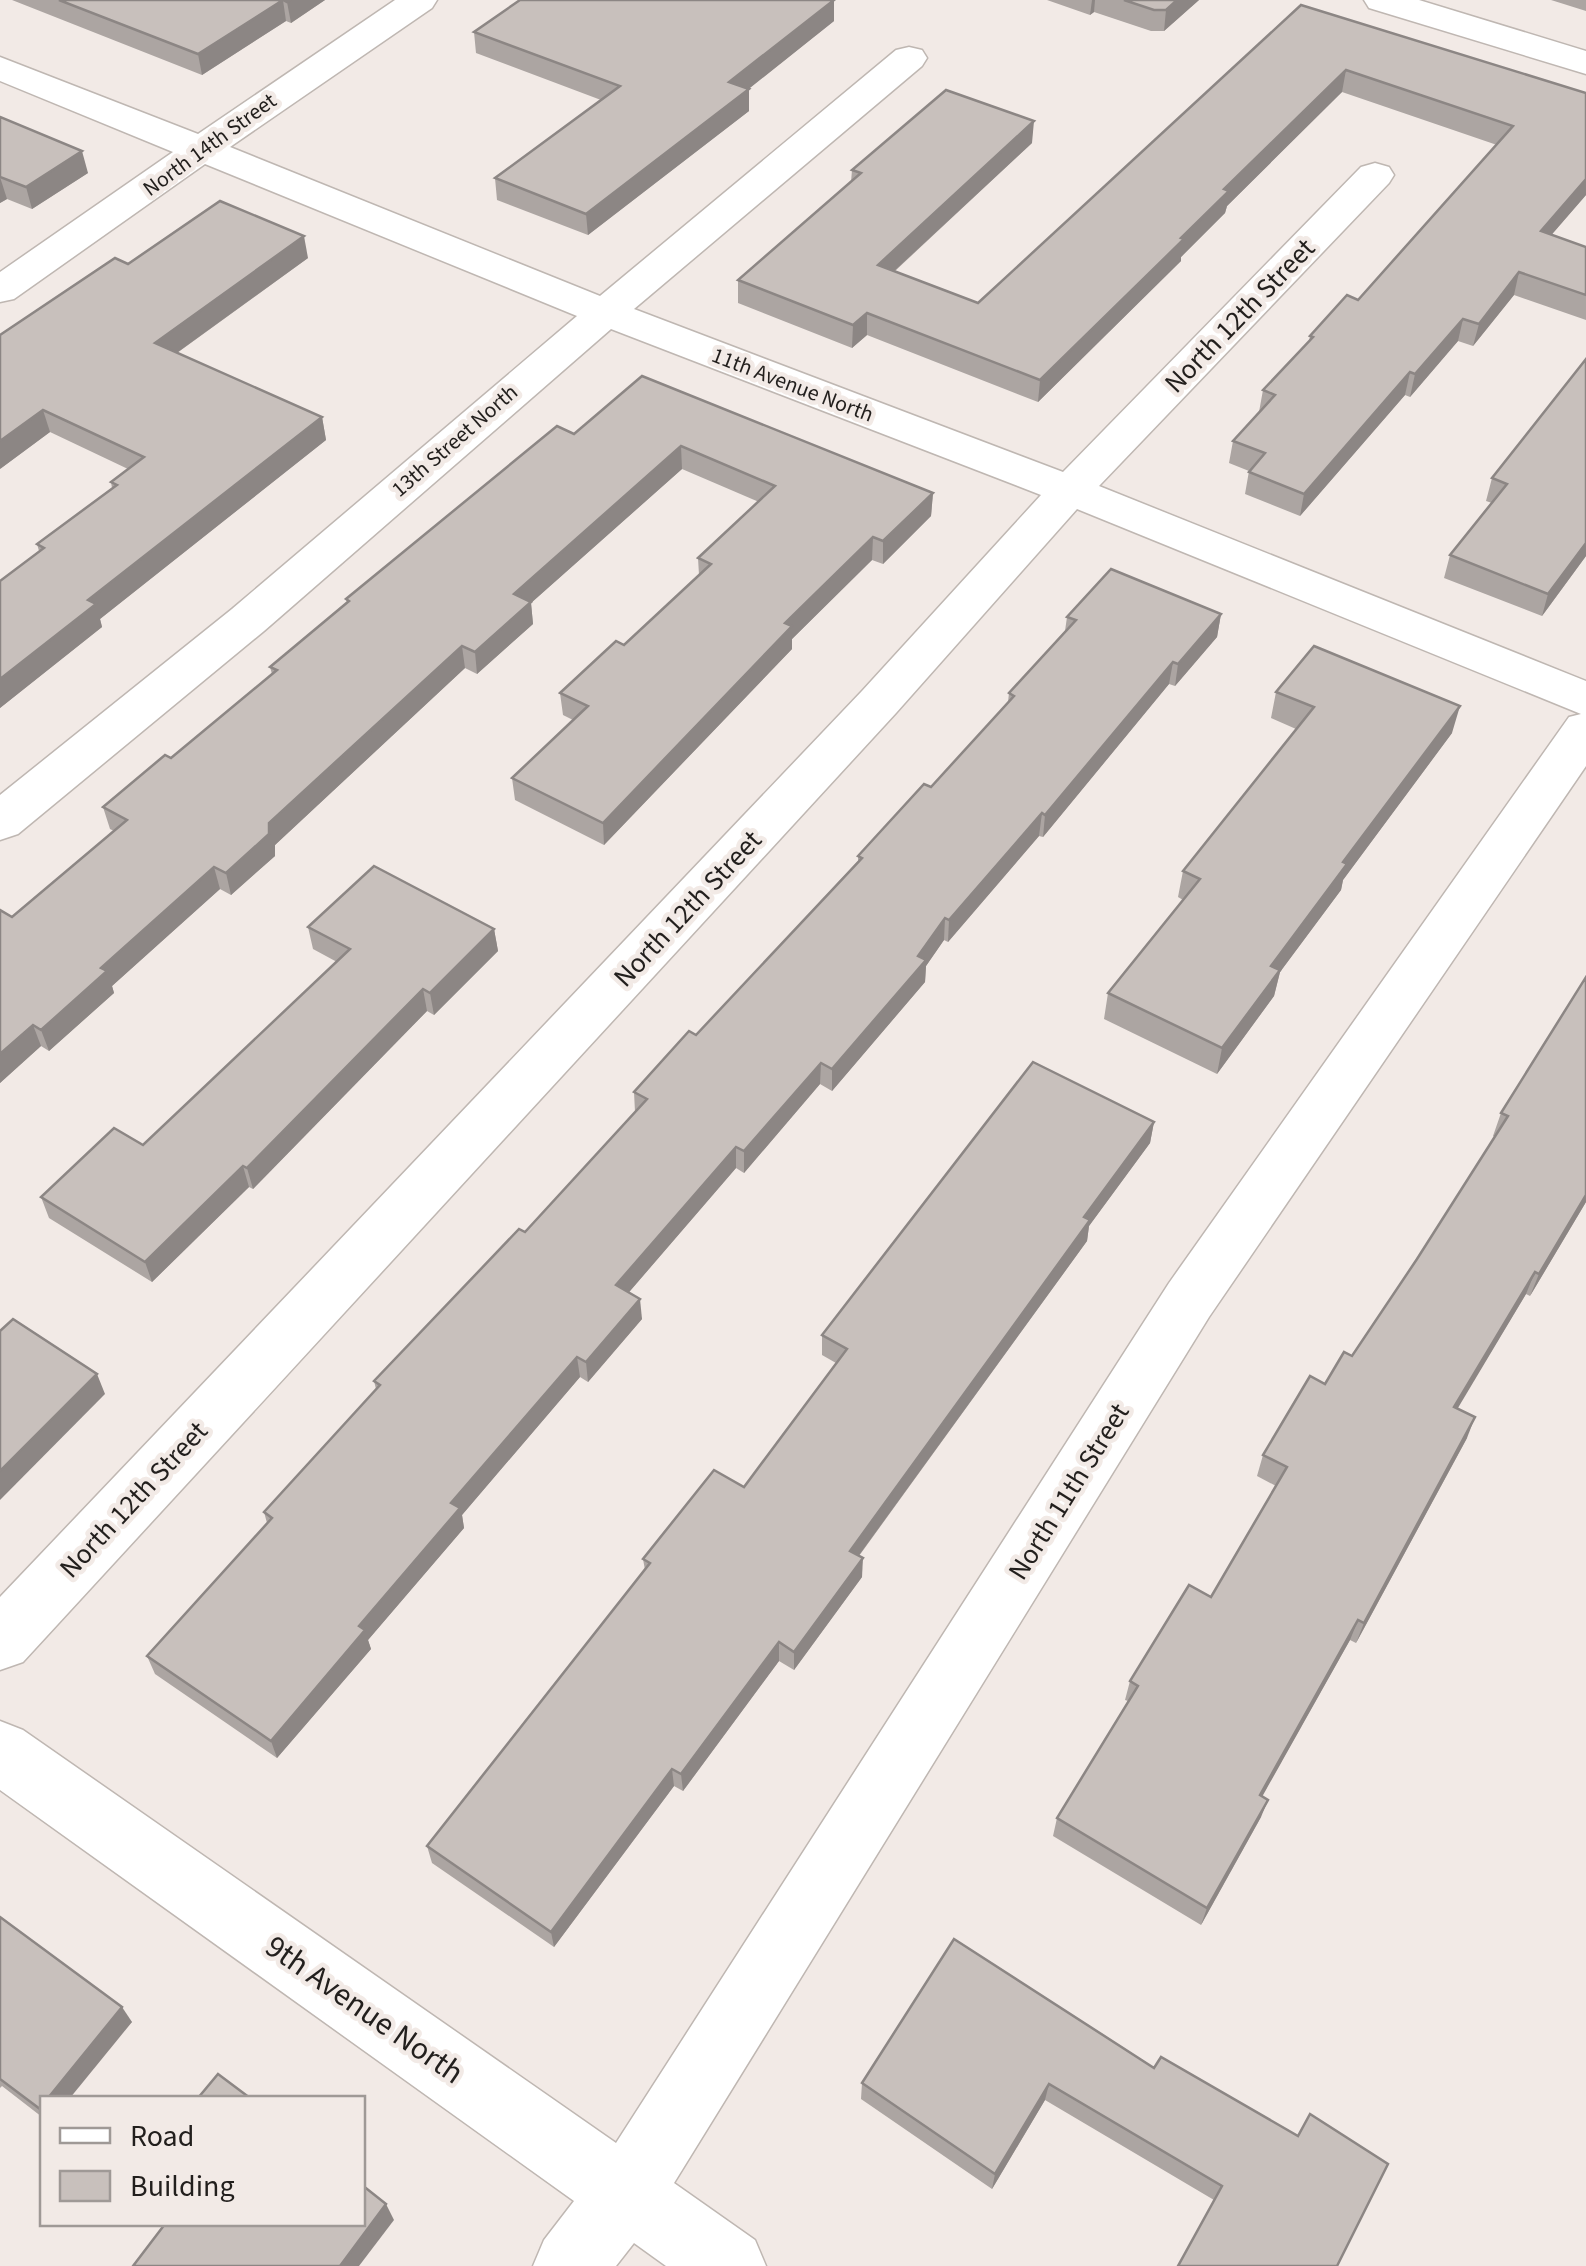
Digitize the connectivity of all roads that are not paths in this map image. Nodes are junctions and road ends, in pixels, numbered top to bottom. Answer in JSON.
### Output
{"nodes":[{"id":1,"x":419,"y":0,"type":"edge"},
{"id":2,"x":1382,"y":0,"type":"edge"},
{"id":3,"x":909,"y":58,"type":"dead end"},
{"id":4,"x":1586,"y":63,"type":"edge"},
{"id":5,"x":0,"y":68,"type":"edge"},
{"id":6,"x":206,"y":150,"type":"junction"},
{"id":7,"x":1375,"y":175,"type":"dead end"},
{"id":8,"x":0,"y":290,"type":"edge"},
{"id":9,"x":604,"y":312,"type":"junction"},
{"id":10,"x":1070,"y":490,"type":"junction"},
{"id":11,"x":1586,"y":699,"type":"edge"},
{"id":12,"x":1586,"y":730,"type":"edge"},
{"id":13,"x":0,"y":822,"type":"edge"},
{"id":14,"x":0,"y":1641,"type":"edge"},
{"id":15,"x":0,"y":1752,"type":"edge"},
{"id":16,"x":626,"y":2192,"type":"junction"},
{"id":17,"x":570,"y":2266,"type":"edge"},
{"id":18,"x":728,"y":2266,"type":"edge"}],
"edges":[{"from":1,"to":6,"type":"street","name":"North 14th Street"},
{"from":2,"to":4,"type":"street"},
{"from":3,"to":9,"type":"street","name":"13th Street North"},
{"from":5,"to":6,"type":"street","name":"11th Avenue North"},
{"from":6,"to":8,"type":"street","name":"North 14th Street"},
{"from":6,"to":9,"type":"street","name":"11th Avenue North"},
{"from":7,"to":10,"type":"street","name":"North 12th Street"},
{"from":9,"to":10,"type":"street","name":"11th Avenue North"},
{"from":9,"to":13,"type":"street","name":"13th Street North"},
{"from":10,"to":11,"type":"street","name":"11th Avenue North"},
{"from":10,"to":14,"type":"street","name":"North 12th Street"},
{"from":12,"to":16,"type":"street","name":"North 11th Street"},
{"from":15,"to":16,"type":"street","name":"9th Avenue North"},
{"from":16,"to":17,"type":"street","name":"North 11th Street"},
{"from":16,"to":18,"type":"street","name":"9th Avenue North"}]}
